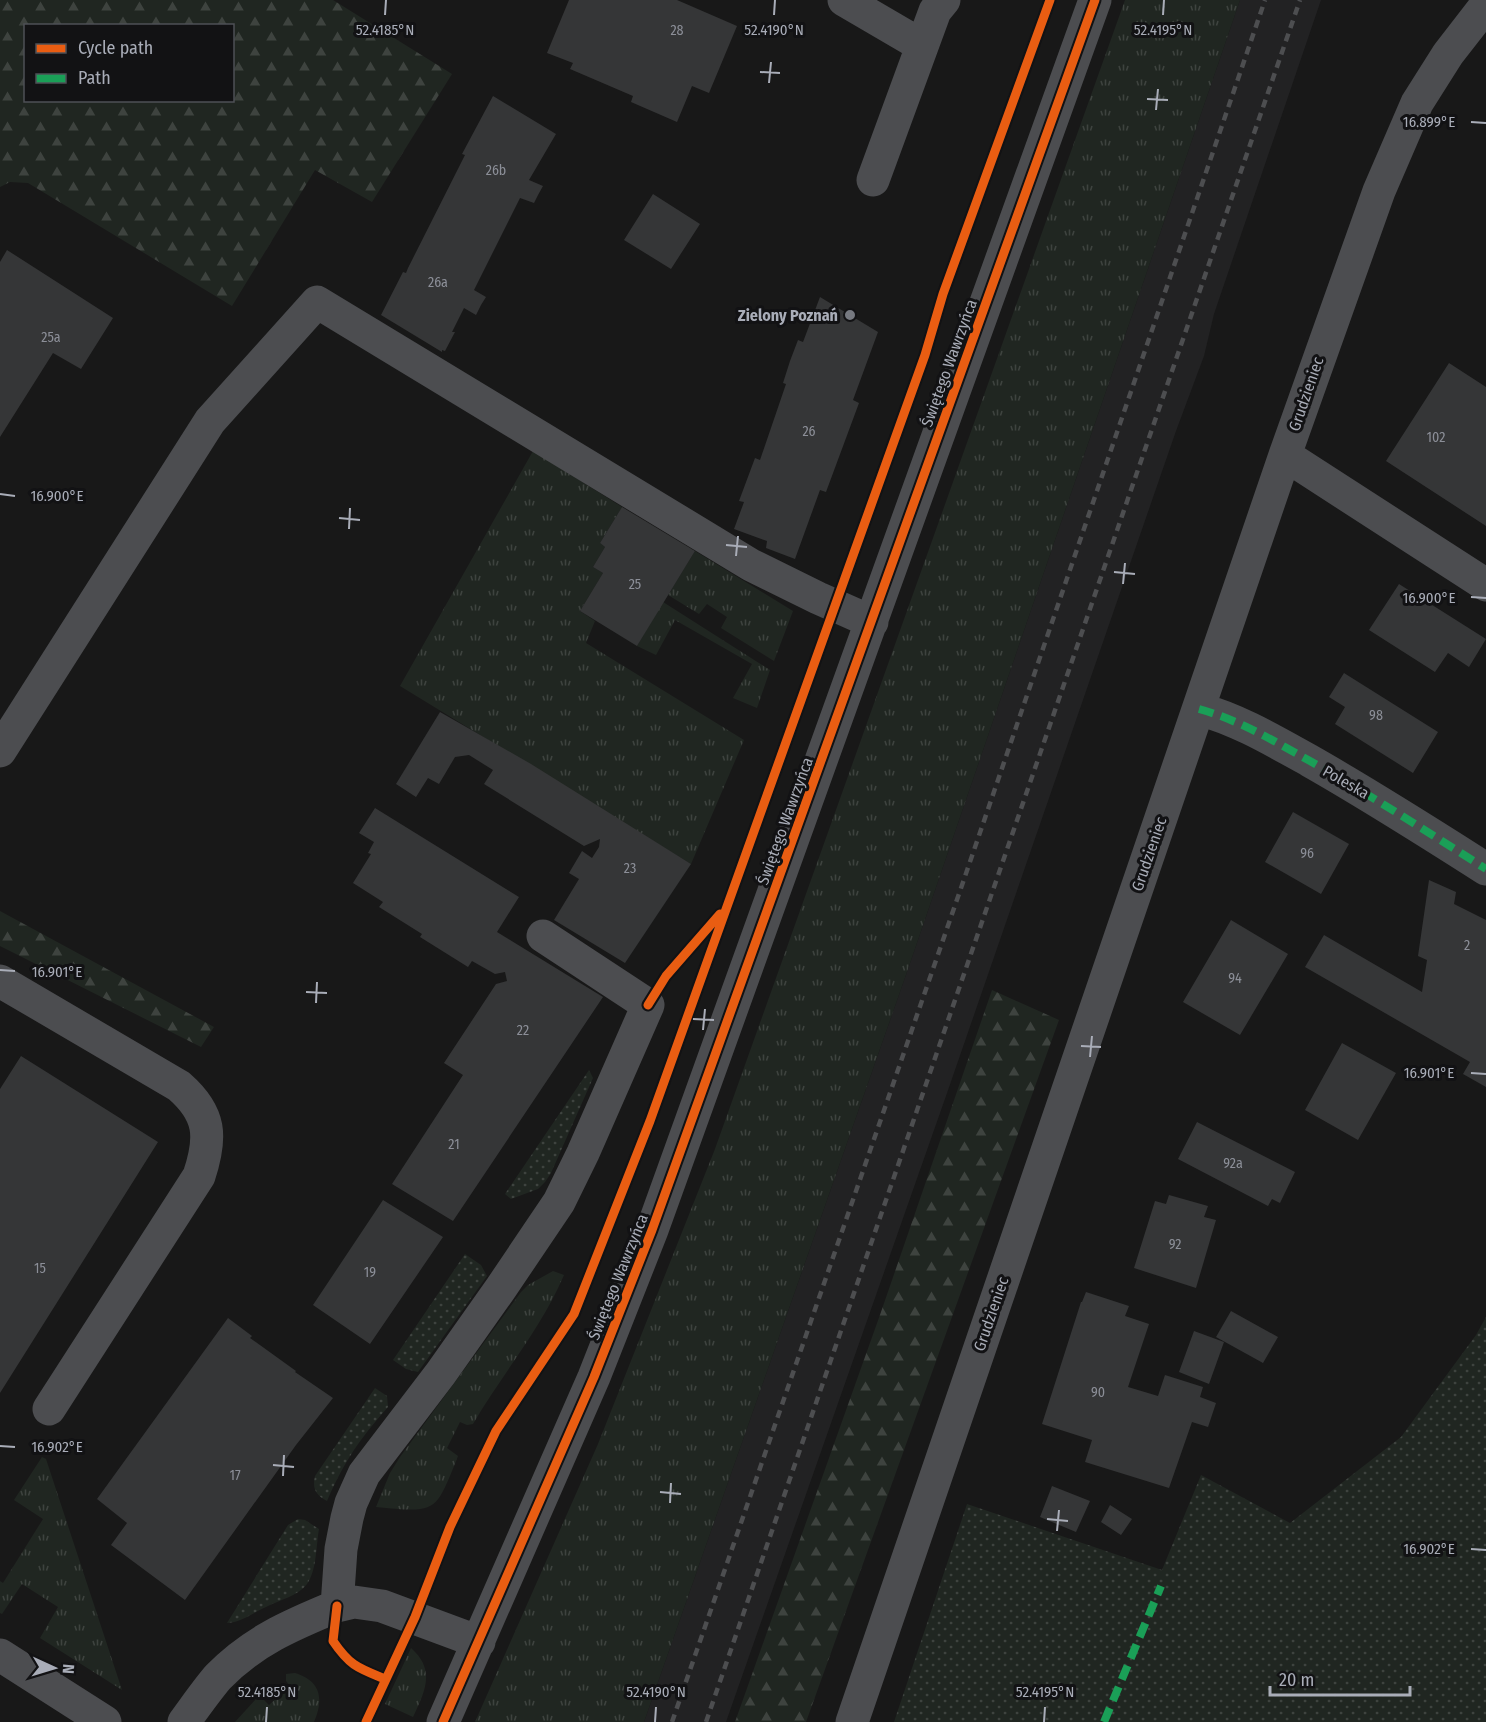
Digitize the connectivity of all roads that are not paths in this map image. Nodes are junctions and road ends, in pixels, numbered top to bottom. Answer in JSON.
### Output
{"nodes":[{"id":1,"x":844,"y":0,"type":"edge"},
{"id":2,"x":944,"y":0,"type":"edge"},
{"id":3,"x":1085,"y":3,"type":"edge"},
{"id":4,"x":1486,"y":5,"type":"edge"},
{"id":5,"x":921,"y":45,"type":"junction"},
{"id":6,"x":873,"y":180,"type":"dead end"},
{"id":7,"x":1285,"y":455,"type":"junction"},
{"id":8,"x":1486,"y":585,"type":"edge"},
{"id":9,"x":872,"y":622,"type":"junction"},
{"id":10,"x":1199,"y":709,"type":"junction"},
{"id":11,"x":0,"y":751,"type":"edge"},
{"id":12,"x":1486,"y":869,"type":"edge"},
{"id":13,"x":543,"y":936,"type":"dead end"},
{"id":14,"x":0,"y":981,"type":"edge"},
{"id":15,"x":49,"y":1409,"type":"dead end"},
{"id":16,"x":337,"y":1606,"type":"junction"},
{"id":17,"x":479,"y":1642,"type":"junction"},
{"id":18,"x":0,"y":1655,"type":"edge"},
{"id":19,"x":105,"y":1722,"type":"edge"},
{"id":20,"x":184,"y":1722,"type":"edge"},
{"id":21,"x":443,"y":1722,"type":"edge"},
{"id":22,"x":852,"y":1722,"type":"edge"}],
"edges":[{"from":1,"to":5,"type":"street"},
{"from":2,"to":5,"type":"street"},
{"from":3,"to":9,"type":"street","name":"Świętego Wawrzyńca"},
{"from":4,"to":7,"type":"street","name":"Grudzieniec"},
{"from":5,"to":6,"type":"street"},
{"from":7,"to":8,"type":"street"},
{"from":7,"to":10,"type":"street","name":"Grudzieniec"},
{"from":9,"to":11,"type":"street"},
{"from":9,"to":17,"type":"street","name":"Świętego Wawrzyńca"},
{"from":10,"to":12,"type":"street","name":"Poleska"},
{"from":10,"to":22,"type":"street","name":"Grudzieniec"},
{"from":13,"to":16,"type":"street"},
{"from":14,"to":15,"type":"street"},
{"from":16,"to":17,"type":"street"},
{"from":16,"to":20,"type":"street"},
{"from":17,"to":21,"type":"street","name":"Świętego Wawrzyńca"},
{"from":18,"to":19,"type":"street"}]}
